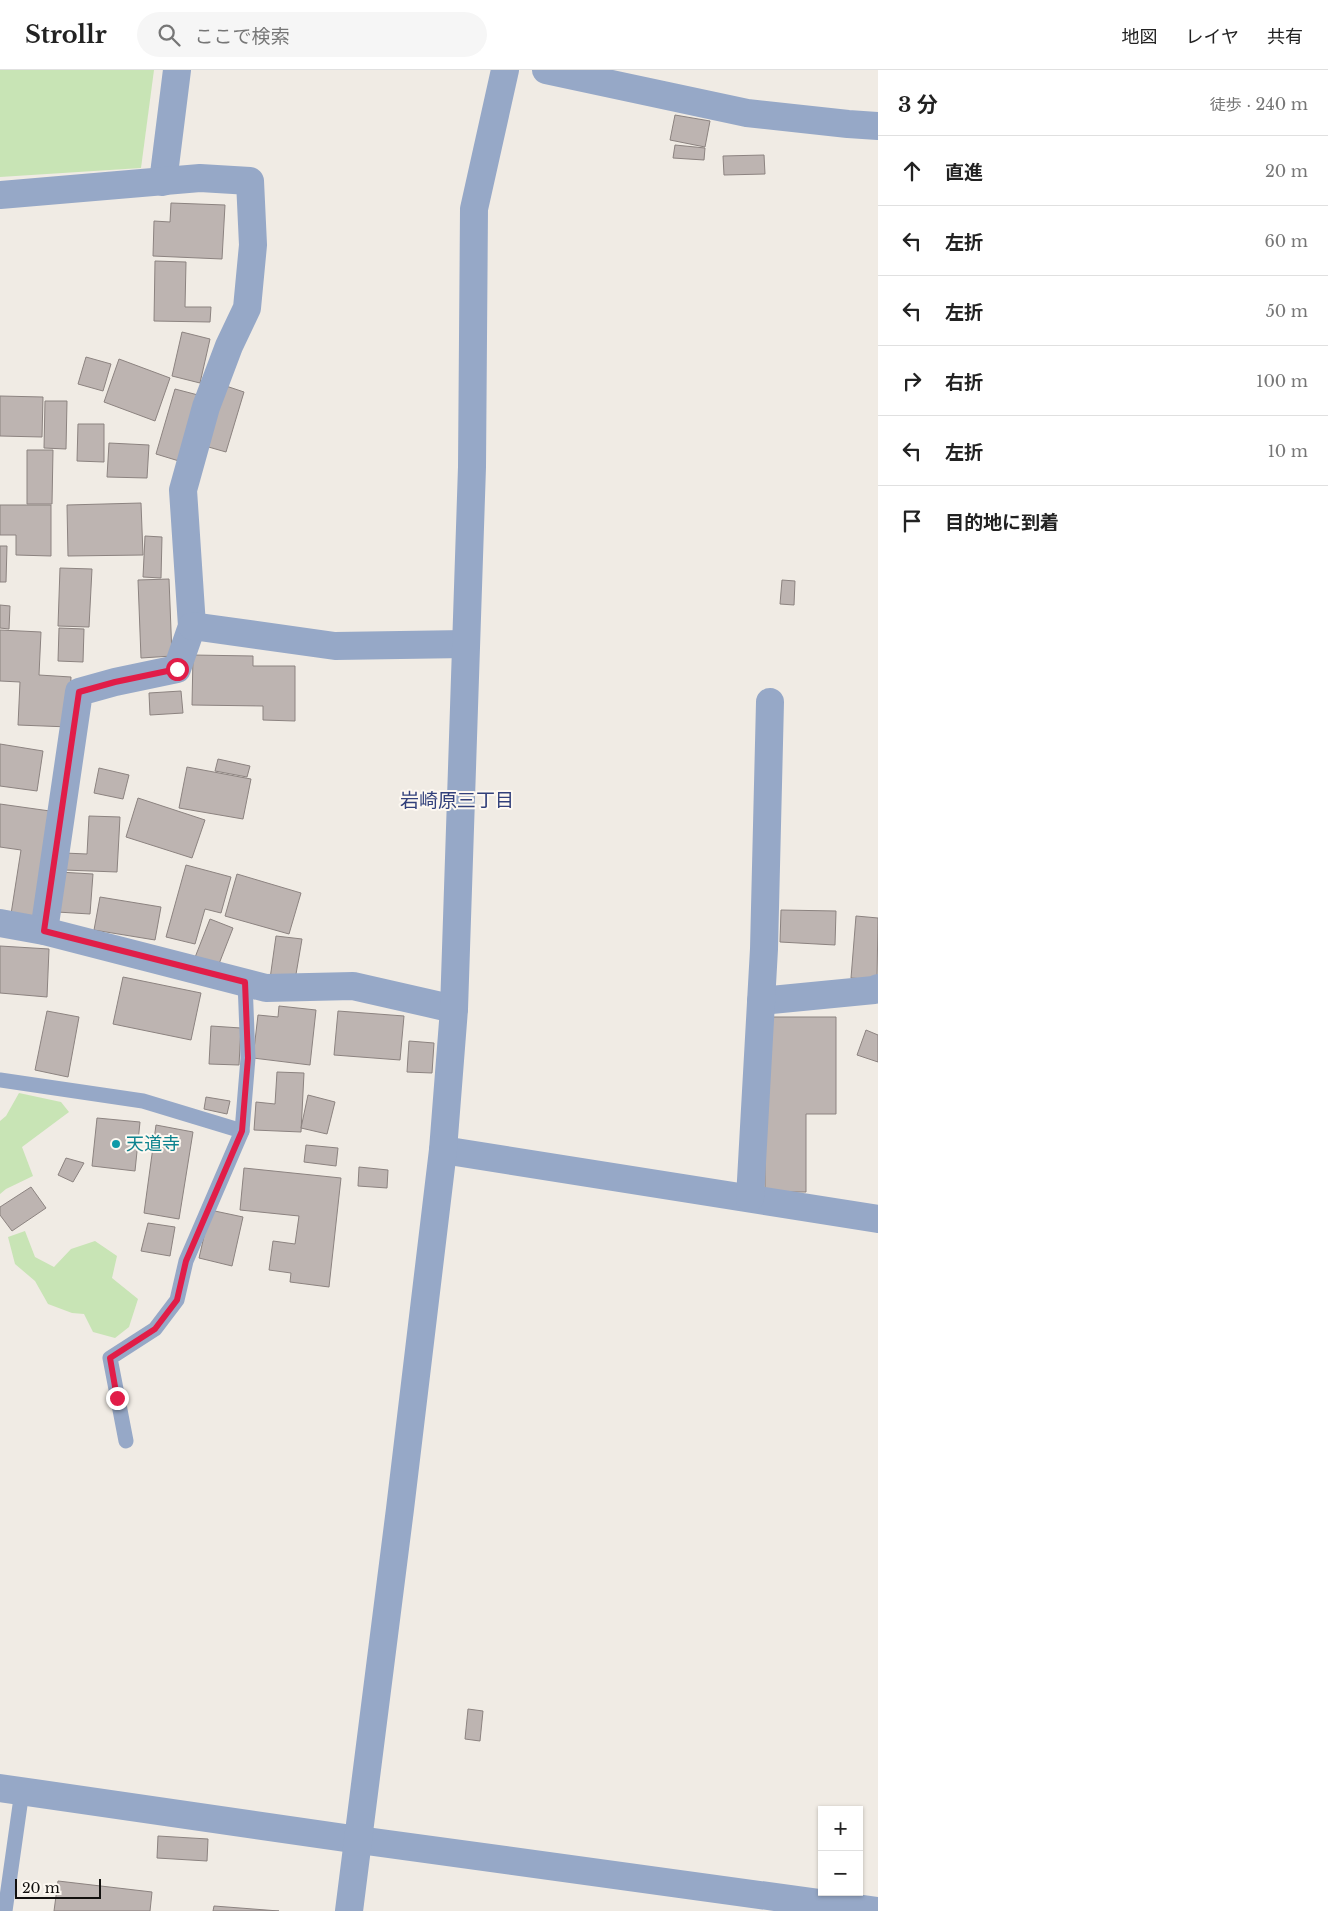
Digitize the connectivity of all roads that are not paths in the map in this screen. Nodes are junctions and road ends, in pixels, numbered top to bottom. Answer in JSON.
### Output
{"nodes":[{"id":1,"x":177,"y":70,"type":"edge"},
{"id":2,"x":505,"y":70,"type":"edge"},
{"id":3,"x":546,"y":70,"type":"edge"},
{"id":4,"x":878,"y":126,"type":"edge"},
{"id":5,"x":163,"y":182,"type":"junction"},
{"id":6,"x":0,"y":195,"type":"edge"},
{"id":7,"x":192,"y":626,"type":"junction"},
{"id":8,"x":466,"y":644,"type":"junction"},
{"id":9,"x":770,"y":702,"type":"dead end"},
{"id":10,"x":0,"y":923,"type":"edge"},
{"id":11,"x":44,"y":931,"type":"junction"},
{"id":12,"x":245,"y":982,"type":"junction"},
{"id":13,"x":878,"y":988,"type":"edge"},
{"id":14,"x":761,"y":1001,"type":"junction"},
{"id":15,"x":454,"y":1009,"type":"junction"},
{"id":16,"x":0,"y":1080,"type":"edge"},
{"id":17,"x":242,"y":1131,"type":"junction"},
{"id":18,"x":443,"y":1150,"type":"junction"},
{"id":19,"x":750,"y":1198,"type":"junction"},
{"id":20,"x":878,"y":1219,"type":"edge"},
{"id":21,"x":126,"y":1441,"type":"dead end"},
{"id":22,"x":11,"y":1790,"type":"edge"},
{"id":23,"x":359,"y":1840,"type":"junction"},
{"id":24,"x":801,"y":1906,"type":"edge"},
{"id":25,"x":5,"y":1911,"type":"edge"},
{"id":26,"x":349,"y":1911,"type":"edge"},
{"id":27,"x":877,"y":1911,"type":"edge"}],
"edges":[{"from":1,"to":5,"type":"street"},
{"from":2,"to":8,"type":"street"},
{"from":3,"to":4,"type":"street"},
{"from":5,"to":6,"type":"street"},
{"from":5,"to":7,"type":"street"},
{"from":7,"to":8,"type":"street"},
{"from":7,"to":11,"type":"street"},
{"from":8,"to":15,"type":"street"},
{"from":9,"to":14,"type":"street"},
{"from":10,"to":11,"type":"street"},
{"from":11,"to":12,"type":"street"},
{"from":12,"to":15,"type":"street"},
{"from":12,"to":17,"type":"lane"},
{"from":13,"to":14,"type":"street"},
{"from":14,"to":19,"type":"street"},
{"from":15,"to":18,"type":"street"},
{"from":16,"to":17,"type":"lane"},
{"from":17,"to":21,"type":"lane"},
{"from":18,"to":19,"type":"street"},
{"from":18,"to":23,"type":"street"},
{"from":19,"to":20,"type":"street"},
{"from":22,"to":23,"type":"street"},
{"from":22,"to":25,"type":"lane"},
{"from":23,"to":24,"type":"street"},
{"from":23,"to":26,"type":"street"},
{"from":24,"to":27,"type":"street"}]}
